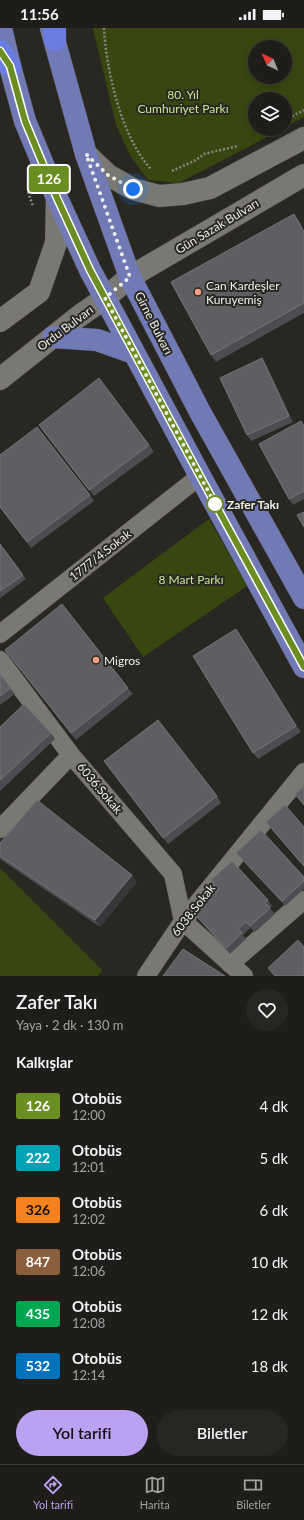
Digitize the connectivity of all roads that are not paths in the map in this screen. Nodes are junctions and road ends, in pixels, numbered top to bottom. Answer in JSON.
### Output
{"nodes":[{"id":1,"x":1,"y":28,"type":"edge"},
{"id":2,"x":54,"y":32,"type":"edge"},
{"id":3,"x":5,"y":59,"type":"edge"},
{"id":4,"x":304,"y":138,"type":"edge"},
{"id":5,"x":86,"y":154,"type":"junction"},
{"id":6,"x":304,"y":175,"type":"edge"},
{"id":7,"x":57,"y":198,"type":"junction"},
{"id":8,"x":130,"y":277,"type":"junction"},
{"id":9,"x":105,"y":298,"type":"junction"},
{"id":10,"x":0,"y":321,"type":"edge"},
{"id":11,"x":53,"y":337,"type":"junction"},
{"id":12,"x":134,"y":352,"type":"junction"},
{"id":13,"x":0,"y":379,"type":"edge"},
{"id":14,"x":200,"y":476,"type":"junction"},
{"id":15,"x":304,"y":598,"type":"edge"},
{"id":16,"x":0,"y":634,"type":"edge"},
{"id":17,"x":0,"y":660,"type":"edge"},
{"id":18,"x":304,"y":667,"type":"edge"},
{"id":19,"x":71,"y":754,"type":"junction"},
{"id":20,"x":304,"y":772,"type":"edge"},
{"id":21,"x":0,"y":829,"type":"edge"},
{"id":22,"x":304,"y":900,"type":"edge"},
{"id":23,"x":183,"y":921,"type":"junction"},
{"id":24,"x":230,"y":964,"type":"junction"},
{"id":25,"x":146,"y":976,"type":"edge"},
{"id":26,"x":244,"y":976,"type":"edge"}],
"edges":[{"from":1,"to":3,"type":"main road"},
{"from":2,"to":5,"type":"main road","name":"Girne Bulvarı"},
{"from":3,"to":7,"type":"main road"},
{"from":4,"to":5,"type":"main road"},
{"from":5,"to":8,"type":"main road","name":"Girne Bulvarı"},
{"from":6,"to":8,"type":"main road","name":"Gün Sazak Bulvarı"},
{"from":7,"to":9,"type":"main road"},
{"from":7,"to":10,"type":"main road"},
{"from":8,"to":9,"type":"main road","name":"Ordu Bulvarı"},
{"from":8,"to":15,"type":"main road","name":"Girne Bulvarı"},
{"from":9,"to":11,"type":"main road","name":"Ordu Bulvarı"},
{"from":9,"to":12,"type":"main road"},
{"from":11,"to":12,"type":"main road"},
{"from":11,"to":13,"type":"main road","name":"Ordu Bulvarı"},
{"from":12,"to":14,"type":"main road"},
{"from":14,"to":16,"type":"street","name":"1777/4.Sokak"},
{"from":14,"to":18,"type":"main road"},
{"from":17,"to":19,"type":"street","name":"6036.Sokak"},
{"from":19,"to":21,"type":"street"},
{"from":19,"to":23,"type":"street","name":"6036.Sokak"},
{"from":20,"to":23,"type":"street","name":"6038.Sokak"},
{"from":22,"to":24,"type":"street"},
{"from":23,"to":24,"type":"street"},
{"from":23,"to":25,"type":"street","name":"6038.Sokak"},
{"from":24,"to":26,"type":"street"}]}
